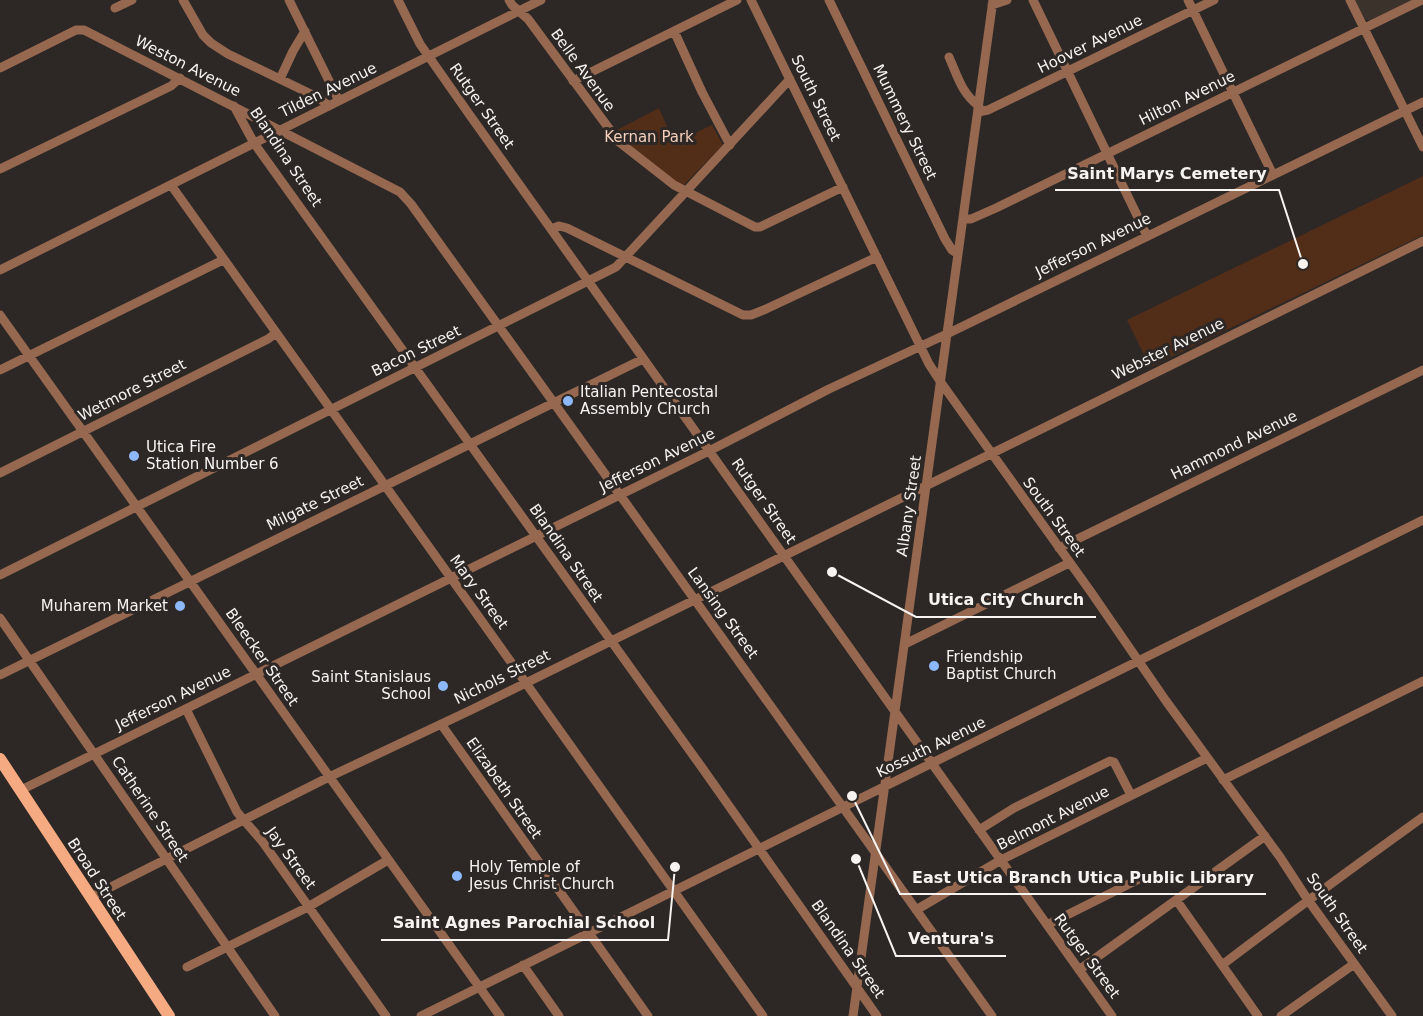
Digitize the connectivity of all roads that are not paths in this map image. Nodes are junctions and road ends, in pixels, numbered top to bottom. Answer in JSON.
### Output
{"nodes":[{"id":1,"x":132,"y":0,"type":"edge"},
{"id":2,"x":183,"y":0,"type":"edge"},
{"id":3,"x":289,"y":0,"type":"edge"},
{"id":4,"x":398,"y":0,"type":"edge"},
{"id":5,"x":509,"y":0,"type":"edge"},
{"id":6,"x":541,"y":0,"type":"edge"},
{"id":7,"x":737,"y":0,"type":"edge"},
{"id":8,"x":751,"y":0,"type":"edge"},
{"id":9,"x":829,"y":0,"type":"edge"},
{"id":10,"x":1007,"y":0,"type":"edge"},
{"id":11,"x":1033,"y":0,"type":"edge"},
{"id":12,"x":1188,"y":0,"type":"edge"},
{"id":13,"x":1214,"y":0,"type":"edge"},
{"id":14,"x":1350,"y":0,"type":"edge"},
{"id":15,"x":1422,"y":0,"type":"edge"},
{"id":16,"x":993,"y":2,"type":"edge"},
{"id":17,"x":116,"y":8,"type":"dead end"},
{"id":18,"x":518,"y":11,"type":"junction"},
{"id":19,"x":1193,"y":11,"type":"junction"},
{"id":20,"x":1364,"y":29,"type":"junction"},
{"id":21,"x":305,"y":31,"type":"junction"},
{"id":22,"x":674,"y":31,"type":"junction"},
{"id":23,"x":429,"y":57,"type":"junction"},
{"id":24,"x":949,"y":57,"type":"dead end"},
{"id":25,"x":0,"y":68,"type":"edge"},
{"id":26,"x":1067,"y":72,"type":"junction"},
{"id":27,"x":180,"y":78,"type":"junction"},
{"id":28,"x":280,"y":79,"type":"junction"},
{"id":29,"x":790,"y":79,"type":"junction"},
{"id":30,"x":573,"y":81,"type":"junction"},
{"id":31,"x":1233,"y":93,"type":"junction"},
{"id":32,"x":339,"y":101,"type":"junction"},
{"id":33,"x":1423,"y":102,"type":"edge"},
{"id":34,"x":329,"y":105,"type":"junction"},
{"id":35,"x":234,"y":106,"type":"junction"},
{"id":36,"x":978,"y":109,"type":"junction"},
{"id":37,"x":1405,"y":110,"type":"junction"},
{"id":38,"x":279,"y":131,"type":"junction"},
{"id":39,"x":254,"y":143,"type":"junction"},
{"id":40,"x":729,"y":145,"type":"junction"},
{"id":41,"x":1423,"y":147,"type":"edge"},
{"id":42,"x":1107,"y":154,"type":"junction"},
{"id":43,"x":0,"y":170,"type":"edge"},
{"id":44,"x":1273,"y":175,"type":"junction"},
{"id":45,"x":171,"y":185,"type":"junction"},
{"id":46,"x":843,"y":187,"type":"junction"},
{"id":47,"x":686,"y":192,"type":"junction"},
{"id":48,"x":963,"y":219,"type":"junction"},
{"id":49,"x":429,"y":229,"type":"joint"},
{"id":50,"x":551,"y":229,"type":"junction"},
{"id":51,"x":1147,"y":236,"type":"junction"},
{"id":52,"x":1423,"y":241,"type":"edge"},
{"id":53,"x":958,"y":254,"type":"junction"},
{"id":54,"x":876,"y":257,"type":"junction"},
{"id":55,"x":627,"y":258,"type":"junction"},
{"id":56,"x":223,"y":260,"type":"junction"},
{"id":57,"x":0,"y":270,"type":"edge"},
{"id":58,"x":588,"y":281,"type":"junction"},
{"id":59,"x":0,"y":315,"type":"edge"},
{"id":60,"x":499,"y":326,"type":"junction"},
{"id":61,"x":276,"y":333,"type":"junction"},
{"id":62,"x":948,"y":333,"type":"junction"},
{"id":63,"x":921,"y":346,"type":"junction"},
{"id":64,"x":29,"y":356,"type":"junction"},
{"id":65,"x":643,"y":359,"type":"junction"},
{"id":66,"x":415,"y":368,"type":"junction"},
{"id":67,"x":0,"y":370,"type":"edge"},
{"id":68,"x":1423,"y":370,"type":"edge"},
{"id":69,"x":942,"y":384,"type":"junction"},
{"id":70,"x":554,"y":403,"type":"junction"},
{"id":71,"x":330,"y":410,"type":"junction"},
{"id":72,"x":83,"y":432,"type":"junction"},
{"id":73,"x":470,"y":444,"type":"junction"},
{"id":74,"x":709,"y":451,"type":"junction"},
{"id":75,"x":990,"y":454,"type":"junction"},
{"id":76,"x":0,"y":473,"type":"edge"},
{"id":77,"x":927,"y":485,"type":"junction"},
{"id":78,"x":385,"y":486,"type":"junction"},
{"id":79,"x":620,"y":495,"type":"junction"},
{"id":80,"x":136,"y":506,"type":"junction"},
{"id":81,"x":1423,"y":519,"type":"edge"},
{"id":82,"x":536,"y":536,"type":"junction"},
{"id":83,"x":1059,"y":548,"type":"junction"},
{"id":84,"x":783,"y":555,"type":"junction"},
{"id":85,"x":1069,"y":563,"type":"junction"},
{"id":86,"x":0,"y":575,"type":"edge"},
{"id":87,"x":451,"y":578,"type":"junction"},
{"id":88,"x":190,"y":581,"type":"junction"},
{"id":89,"x":694,"y":598,"type":"junction"},
{"id":90,"x":0,"y":618,"type":"edge"},
{"id":91,"x":609,"y":640,"type":"junction"},
{"id":92,"x":905,"y":644,"type":"junction"},
{"id":93,"x":30,"y":660,"type":"junction"},
{"id":94,"x":1138,"y":661,"type":"junction"},
{"id":95,"x":255,"y":674,"type":"junction"},
{"id":96,"x":0,"y":675,"type":"edge"},
{"id":97,"x":1423,"y":681,"type":"edge"},
{"id":98,"x":525,"y":682,"type":"junction"},
{"id":99,"x":186,"y":709,"type":"junction"},
{"id":100,"x":896,"y":713,"type":"junction"},
{"id":101,"x":441,"y":724,"type":"junction"},
{"id":102,"x":95,"y":754,"type":"junction"},
{"id":103,"x":1207,"y":758,"type":"junction"},
{"id":104,"x":0,"y":759,"type":"edge"},
{"id":105,"x":931,"y":763,"type":"junction"},
{"id":106,"x":329,"y":777,"type":"junction"},
{"id":107,"x":1223,"y":780,"type":"junction"},
{"id":108,"x":885,"y":786,"type":"junction"},
{"id":109,"x":21,"y":790,"type":"junction"},
{"id":110,"x":1131,"y":795,"type":"junction"},
{"id":111,"x":844,"y":807,"type":"junction"},
{"id":112,"x":1423,"y":817,"type":"edge"},
{"id":113,"x":244,"y":821,"type":"junction"},
{"id":114,"x":979,"y":830,"type":"junction"},
{"id":115,"x":1265,"y":836,"type":"junction"},
{"id":116,"x":758,"y":849,"type":"junction"},
{"id":117,"x":875,"y":852,"type":"junction"},
{"id":118,"x":167,"y":860,"type":"junction"},
{"id":119,"x":388,"y":860,"type":"junction"},
{"id":120,"x":1001,"y":860,"type":"junction"},
{"id":121,"x":1139,"y":879,"type":"dead end"},
{"id":122,"x":674,"y":890,"type":"junction"},
{"id":123,"x":91,"y":897,"type":"junction"},
{"id":124,"x":1308,"y":900,"type":"junction"},
{"id":125,"x":1177,"y":901,"type":"junction"},
{"id":126,"x":308,"y":907,"type":"junction"},
{"id":127,"x":916,"y":910,"type":"junction"},
{"id":128,"x":1047,"y":925,"type":"junction"},
{"id":129,"x":589,"y":934,"type":"junction"},
{"id":130,"x":227,"y":948,"type":"junction"},
{"id":131,"x":1354,"y":964,"type":"junction"},
{"id":132,"x":523,"y":965,"type":"junction"},
{"id":133,"x":1222,"y":965,"type":"junction"},
{"id":134,"x":187,"y":967,"type":"dead end"},
{"id":135,"x":1079,"y":970,"type":"junction"},
{"id":136,"x":479,"y":987,"type":"junction"},
{"id":137,"x":857,"y":988,"type":"junction"},
{"id":138,"x":169,"y":1016,"type":"edge"},
{"id":139,"x":275,"y":1016,"type":"edge"},
{"id":140,"x":386,"y":1016,"type":"edge"},
{"id":141,"x":421,"y":1016,"type":"edge"},
{"id":142,"x":500,"y":1016,"type":"edge"},
{"id":143,"x":559,"y":1016,"type":"edge"},
{"id":144,"x":648,"y":1016,"type":"edge"},
{"id":145,"x":763,"y":1016,"type":"edge"},
{"id":146,"x":854,"y":1016,"type":"edge"},
{"id":147,"x":877,"y":1016,"type":"edge"},
{"id":148,"x":992,"y":1016,"type":"edge"},
{"id":149,"x":1112,"y":1016,"type":"edge"},
{"id":150,"x":1258,"y":1016,"type":"edge"},
{"id":151,"x":1281,"y":1016,"type":"edge"},
{"id":152,"x":1392,"y":1016,"type":"edge"}],
"edges":[{"from":1,"to":17,"type":"street"},
{"from":2,"to":28,"type":"street"},
{"from":3,"to":21,"type":"street"},
{"from":4,"to":23,"type":"street","name":"Rutger Street"},
{"from":5,"to":18,"type":"street","name":"Belle Avenue"},
{"from":6,"to":18,"type":"street","name":"Tilden Avenue"},
{"from":7,"to":22,"type":"street"},
{"from":8,"to":29,"type":"street","name":"South Street"},
{"from":9,"to":53,"type":"street","name":"Mummery Street"},
{"from":10,"to":16,"type":"street"},
{"from":11,"to":26,"type":"street"},
{"from":12,"to":19,"type":"street"},
{"from":13,"to":19,"type":"street","name":"Hoover Avenue"},
{"from":14,"to":20,"type":"street"},
{"from":15,"to":20,"type":"street","name":"Hilton Avenue"},
{"from":16,"to":36,"type":"street","name":"Albany Street"},
{"from":18,"to":23,"type":"street","name":"Tilden Avenue"},
{"from":18,"to":30,"type":"street","name":"Belle Avenue"},
{"from":19,"to":26,"type":"street","name":"Hoover Avenue"},
{"from":19,"to":31,"type":"street"},
{"from":20,"to":31,"type":"street","name":"Hilton Avenue"},
{"from":20,"to":37,"type":"street"},
{"from":21,"to":28,"type":"street"},
{"from":21,"to":32,"type":"street"},
{"from":22,"to":30,"type":"street"},
{"from":22,"to":40,"type":"street"},
{"from":23,"to":32,"type":"street","name":"Tilden Avenue"},
{"from":23,"to":50,"type":"street","name":"Rutger Street"},
{"from":24,"to":36,"type":"street"},
{"from":25,"to":27,"type":"street","name":"Weston Avenue"},
{"from":26,"to":36,"type":"street","name":"Hoover Avenue"},
{"from":26,"to":42,"type":"street"},
{"from":27,"to":35,"type":"street","name":"Weston Avenue"},
{"from":27,"to":43,"type":"street"},
{"from":28,"to":34,"type":"street"},
{"from":29,"to":40,"type":"street","name":"Bacon Street"},
{"from":29,"to":46,"type":"street","name":"South Street"},
{"from":30,"to":47,"type":"street","name":"Belle Avenue"},
{"from":31,"to":42,"type":"street","name":"Hilton Avenue"},
{"from":31,"to":44,"type":"street"},
{"from":32,"to":34,"type":"street","name":"Tilden Avenue"},
{"from":33,"to":37,"type":"street","name":"Jefferson Avenue"},
{"from":34,"to":38,"type":"street","name":"Tilden Avenue"},
{"from":35,"to":38,"type":"street","name":"Weston Avenue"},
{"from":35,"to":39,"type":"street","name":"Blandina Street"},
{"from":36,"to":48,"type":"street","name":"Albany Street"},
{"from":37,"to":41,"type":"street"},
{"from":37,"to":44,"type":"street","name":"Jefferson Avenue"},
{"from":38,"to":39,"type":"street","name":"Tilden Avenue"},
{"from":38,"to":49,"type":"street","name":"Weston Avenue"},
{"from":39,"to":45,"type":"street","name":"Tilden Avenue"},
{"from":39,"to":66,"type":"street","name":"Blandina Street"},
{"from":40,"to":47,"type":"street","name":"Bacon Street"},
{"from":42,"to":48,"type":"street","name":"Hilton Avenue"},
{"from":42,"to":51,"type":"street"},
{"from":44,"to":51,"type":"street","name":"Jefferson Avenue"},
{"from":45,"to":56,"type":"street","name":"Mary Street"},
{"from":45,"to":57,"type":"street","name":"Tilden Avenue"},
{"from":46,"to":47,"type":"street","name":"Belle Avenue"},
{"from":46,"to":54,"type":"street","name":"South Street"},
{"from":47,"to":55,"type":"street","name":"Bacon Street"},
{"from":48,"to":53,"type":"street","name":"Albany Street"},
{"from":49,"to":60,"type":"street","name":"Lansing Street"},
{"from":50,"to":55,"type":"street"},
{"from":50,"to":58,"type":"street","name":"Rutger Street"},
{"from":51,"to":62,"type":"street","name":"Jefferson Avenue"},
{"from":52,"to":75,"type":"street","name":"Webster Avenue"},
{"from":53,"to":62,"type":"street","name":"Albany Street"},
{"from":54,"to":55,"type":"street"},
{"from":54,"to":63,"type":"street","name":"South Street"},
{"from":55,"to":58,"type":"street","name":"Bacon Street"},
{"from":56,"to":61,"type":"street","name":"Mary Street"},
{"from":56,"to":64,"type":"street"},
{"from":58,"to":60,"type":"street","name":"Bacon Street"},
{"from":58,"to":65,"type":"street","name":"Rutger Street"},
{"from":59,"to":64,"type":"street","name":"Bleecker Street"},
{"from":60,"to":66,"type":"street","name":"Bacon Street"},
{"from":60,"to":70,"type":"street","name":"Lansing Street"},
{"from":61,"to":71,"type":"street","name":"Mary Street"},
{"from":61,"to":72,"type":"street","name":"Wetmore Street"},
{"from":62,"to":63,"type":"street","name":"Jefferson Avenue"},
{"from":62,"to":69,"type":"street","name":"Albany Street"},
{"from":63,"to":69,"type":"street","name":"South Street"},
{"from":63,"to":74,"type":"street","name":"Jefferson Avenue"},
{"from":64,"to":67,"type":"street"},
{"from":64,"to":72,"type":"street","name":"Bleecker Street"},
{"from":65,"to":70,"type":"street","name":"Milgate Street"},
{"from":65,"to":74,"type":"street","name":"Rutger Street"},
{"from":66,"to":71,"type":"street","name":"Bacon Street"},
{"from":66,"to":73,"type":"street","name":"Blandina Street"},
{"from":68,"to":83,"type":"street","name":"Hammond Avenue"},
{"from":69,"to":75,"type":"street","name":"South Street"},
{"from":69,"to":77,"type":"street","name":"Albany Street"},
{"from":70,"to":73,"type":"street","name":"Milgate Street"},
{"from":70,"to":79,"type":"street","name":"Lansing Street"},
{"from":71,"to":78,"type":"street","name":"Mary Street"},
{"from":71,"to":80,"type":"street","name":"Bacon Street"},
{"from":72,"to":76,"type":"street","name":"Wetmore Street"},
{"from":72,"to":80,"type":"street","name":"Bleecker Street"},
{"from":73,"to":78,"type":"street","name":"Milgate Street"},
{"from":73,"to":82,"type":"street","name":"Blandina Street"},
{"from":74,"to":79,"type":"street","name":"Jefferson Avenue"},
{"from":74,"to":84,"type":"street","name":"Rutger Street"},
{"from":75,"to":77,"type":"street","name":"Webster Avenue"},
{"from":75,"to":83,"type":"street","name":"South Street"},
{"from":77,"to":84,"type":"street","name":"Nichols Street"},
{"from":77,"to":92,"type":"street","name":"Albany Street"},
{"from":78,"to":87,"type":"street","name":"Mary Street"},
{"from":78,"to":88,"type":"street","name":"Milgate Street"},
{"from":79,"to":82,"type":"street","name":"Jefferson Avenue"},
{"from":79,"to":89,"type":"street","name":"Lansing Street"},
{"from":80,"to":86,"type":"street","name":"Bacon Street"},
{"from":80,"to":88,"type":"street","name":"Bleecker Street"},
{"from":81,"to":94,"type":"street","name":"Kossuth Avenue"},
{"from":82,"to":87,"type":"street","name":"Jefferson Avenue"},
{"from":82,"to":91,"type":"street","name":"Blandina Street"},
{"from":83,"to":85,"type":"street","name":"South Street"},
{"from":84,"to":89,"type":"street","name":"Nichols Street"},
{"from":84,"to":100,"type":"street","name":"Rutger Street"},
{"from":85,"to":92,"type":"street"},
{"from":85,"to":94,"type":"street","name":"South Street"},
{"from":87,"to":95,"type":"street","name":"Jefferson Avenue"},
{"from":87,"to":98,"type":"street","name":"Mary Street"},
{"from":88,"to":93,"type":"street","name":"Milgate Street"},
{"from":88,"to":95,"type":"street","name":"Bleecker Street"},
{"from":89,"to":91,"type":"street","name":"Nichols Street"},
{"from":89,"to":111,"type":"street","name":"Lansing Street"},
{"from":90,"to":93,"type":"street","name":"Catherine Street"},
{"from":91,"to":98,"type":"street","name":"Nichols Street"},
{"from":91,"to":116,"type":"street","name":"Blandina Street"},
{"from":92,"to":100,"type":"street","name":"Albany Street"},
{"from":93,"to":96,"type":"street","name":"Milgate Street"},
{"from":93,"to":102,"type":"street","name":"Catherine Street"},
{"from":94,"to":103,"type":"street","name":"South Street"},
{"from":94,"to":105,"type":"street","name":"Kossuth Avenue"},
{"from":95,"to":99,"type":"street","name":"Jefferson Avenue"},
{"from":95,"to":106,"type":"street","name":"Bleecker Street"},
{"from":97,"to":107,"type":"street"},
{"from":98,"to":101,"type":"street","name":"Nichols Street"},
{"from":98,"to":122,"type":"street","name":"Mary Street"},
{"from":99,"to":102,"type":"street","name":"Jefferson Avenue"},
{"from":99,"to":113,"type":"street","name":"Jay Street"},
{"from":100,"to":105,"type":"street","name":"Rutger Street"},
{"from":100,"to":108,"type":"street","name":"Albany Street"},
{"from":101,"to":106,"type":"street","name":"Nichols Street"},
{"from":101,"to":129,"type":"street","name":"Elizabeth Street"},
{"from":102,"to":109,"type":"street","name":"Jefferson Avenue"},
{"from":102,"to":118,"type":"street","name":"Catherine Street"},
{"from":103,"to":107,"type":"street","name":"South Street"},
{"from":103,"to":110,"type":"street","name":"Belmont Avenue"},
{"from":104,"to":109,"type":"main road","name":"Broad Street"},
{"from":105,"to":108,"type":"street","name":"Kossuth Avenue"},
{"from":105,"to":114,"type":"street","name":"Rutger Street"},
{"from":106,"to":113,"type":"street","name":"Nichols Street"},
{"from":106,"to":119,"type":"street","name":"Bleecker Street"},
{"from":107,"to":115,"type":"street","name":"South Street"},
{"from":108,"to":111,"type":"street","name":"Kossuth Avenue"},
{"from":108,"to":117,"type":"street","name":"Albany Street"},
{"from":109,"to":123,"type":"main road","name":"Broad Street"},
{"from":110,"to":114,"type":"street"},
{"from":110,"to":120,"type":"street","name":"Belmont Avenue"},
{"from":111,"to":116,"type":"street","name":"Kossuth Avenue"},
{"from":111,"to":117,"type":"street","name":"Lansing Street"},
{"from":112,"to":124,"type":"street"},
{"from":113,"to":118,"type":"street","name":"Nichols Street"},
{"from":113,"to":126,"type":"street","name":"Jay Street"},
{"from":114,"to":120,"type":"street","name":"Rutger Street"},
{"from":115,"to":124,"type":"street","name":"South Street"},
{"from":115,"to":125,"type":"street"},
{"from":116,"to":122,"type":"street","name":"Kossuth Avenue"},
{"from":116,"to":137,"type":"street","name":"Blandina Street"},
{"from":117,"to":127,"type":"street","name":"Lansing Street"},
{"from":117,"to":137,"type":"street","name":"Albany Street"},
{"from":118,"to":123,"type":"street","name":"Nichols Street"},
{"from":118,"to":130,"type":"street","name":"Catherine Street"},
{"from":119,"to":126,"type":"street"},
{"from":119,"to":136,"type":"street","name":"Bleecker Street"},
{"from":120,"to":127,"type":"street","name":"Belmont Avenue"},
{"from":120,"to":128,"type":"street","name":"Rutger Street"},
{"from":121,"to":128,"type":"street"},
{"from":122,"to":129,"type":"street","name":"Kossuth Avenue"},
{"from":122,"to":145,"type":"street","name":"Mary Street"},
{"from":123,"to":138,"type":"main road","name":"Broad Street"},
{"from":124,"to":131,"type":"street","name":"South Street"},
{"from":124,"to":133,"type":"street"},
{"from":125,"to":133,"type":"street"},
{"from":125,"to":135,"type":"street"},
{"from":126,"to":130,"type":"street"},
{"from":126,"to":140,"type":"street","name":"Jay Street"},
{"from":127,"to":148,"type":"street","name":"Lansing Street"},
{"from":128,"to":135,"type":"street","name":"Rutger Street"},
{"from":129,"to":132,"type":"street","name":"Kossuth Avenue"},
{"from":129,"to":144,"type":"street","name":"Elizabeth Street"},
{"from":130,"to":134,"type":"street"},
{"from":130,"to":139,"type":"street","name":"Catherine Street"},
{"from":131,"to":151,"type":"street"},
{"from":131,"to":152,"type":"street","name":"South Street"},
{"from":132,"to":136,"type":"street","name":"Kossuth Avenue"},
{"from":132,"to":143,"type":"street"},
{"from":133,"to":150,"type":"street"},
{"from":135,"to":149,"type":"street","name":"Rutger Street"},
{"from":136,"to":141,"type":"street","name":"Kossuth Avenue"},
{"from":136,"to":142,"type":"street","name":"Bleecker Street"},
{"from":137,"to":146,"type":"street","name":"Albany Street"},
{"from":137,"to":147,"type":"street","name":"Blandina Street"}]}
